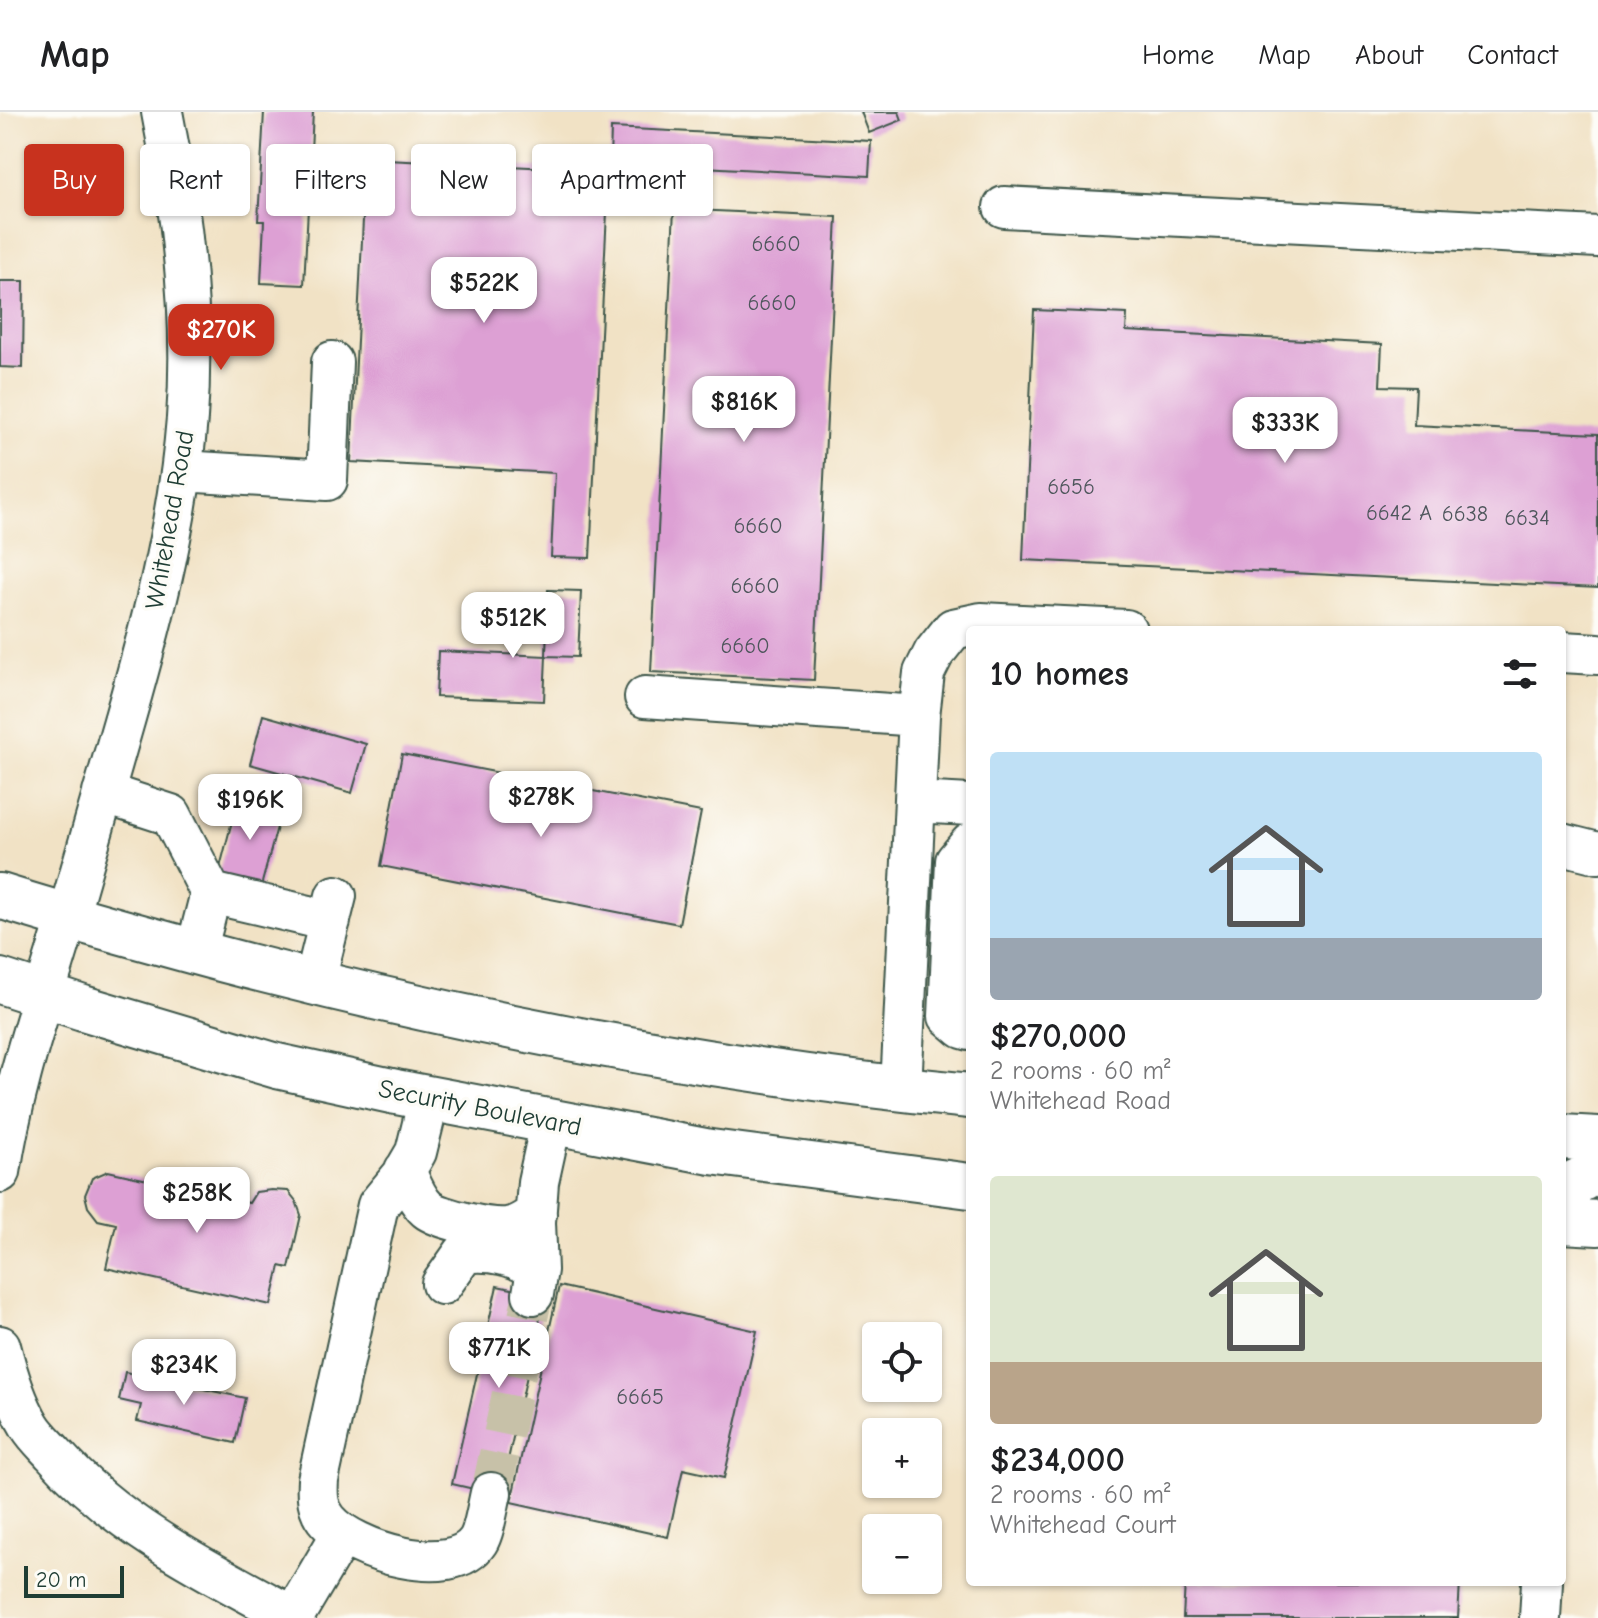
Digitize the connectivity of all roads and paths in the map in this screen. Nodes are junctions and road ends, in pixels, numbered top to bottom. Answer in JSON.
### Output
{"nodes":[{"id":1,"x":162,"y":112,"type":"edge"},
{"id":2,"x":1004,"y":207,"type":"dead end"},
{"id":3,"x":1598,"y":237,"type":"edge"},
{"id":4,"x":332,"y":362,"type":"dead end"},
{"id":5,"x":182,"y":471,"type":"junction"},
{"id":6,"x":966,"y":626,"type":"edge"},
{"id":7,"x":967,"y":626,"type":"edge"},
{"id":8,"x":1043,"y":626,"type":"edge"},
{"id":9,"x":1566,"y":652,"type":"edge"},
{"id":10,"x":1598,"y":654,"type":"edge"},
{"id":11,"x":645,"y":697,"type":"dead end"},
{"id":12,"x":919,"y":716,"type":"junction"},
{"id":13,"x":103,"y":793,"type":"junction"},
{"id":14,"x":915,"y":802,"type":"junction"},
{"id":15,"x":966,"y":805,"type":"edge"},
{"id":16,"x":1566,"y":845,"type":"edge"},
{"id":17,"x":966,"y":849,"type":"edge"},
{"id":18,"x":1598,"y":853,"type":"edge"},
{"id":19,"x":211,"y":893,"type":"junction"},
{"id":20,"x":0,"y":896,"type":"edge"},
{"id":21,"x":68,"y":918,"type":"junction"},
{"id":22,"x":196,"y":952,"type":"junction"},
{"id":23,"x":0,"y":981,"type":"edge"},
{"id":24,"x":314,"y":984,"type":"junction"},
{"id":25,"x":44,"y":996,"type":"junction"},
{"id":26,"x":966,"y":1029,"type":"edge"},
{"id":27,"x":901,"y":1089,"type":"junction"},
{"id":28,"x":966,"y":1096,"type":"edge"},
{"id":29,"x":429,"y":1099,"type":"junction"},
{"id":30,"x":551,"y":1123,"type":"junction"},
{"id":31,"x":1566,"y":1137,"type":"edge"},
{"id":32,"x":1598,"y":1140,"type":"edge"},
{"id":33,"x":405,"y":1170,"type":"junction"},
{"id":34,"x":0,"y":1172,"type":"edge"},
{"id":35,"x":966,"y":1185,"type":"edge"},
{"id":36,"x":1566,"y":1186,"type":"edge"},
{"id":37,"x":536,"y":1214,"type":"junction"},
{"id":38,"x":457,"y":1220,"type":"junction"},
{"id":39,"x":1566,"y":1221,"type":"edge"},
{"id":40,"x":1598,"y":1223,"type":"edge"},
{"id":41,"x":0,"y":1346,"type":"edge"},
{"id":42,"x":491,"y":1493,"type":"tunnel mouth"},
{"id":43,"x":342,"y":1534,"type":"junction"},
{"id":44,"x":1542,"y":1586,"type":"edge"},
{"id":45,"x":294,"y":1617,"type":"edge"},
{"id":46,"x":1540,"y":1618,"type":"edge"}],
"edges":[{"from":1,"to":5,"type":"street","name":"Whitehead Road"},
{"from":2,"to":3,"type":"street"},
{"from":4,"to":5,"type":"street"},
{"from":5,"to":13,"type":"street","name":"Whitehead Road"},
{"from":6,"to":12,"type":"street"},
{"from":7,"to":8,"type":"street"},
{"from":9,"to":10,"type":"street"},
{"from":11,"to":12,"type":"street"},
{"from":12,"to":14,"type":"street"},
{"from":13,"to":19,"type":"street"},
{"from":13,"to":21,"type":"street","name":"Whitehead Road"},
{"from":14,"to":15,"type":"street"},
{"from":14,"to":27,"type":"street"},
{"from":16,"to":18,"type":"street"},
{"from":17,"to":26,"type":"street"},
{"from":19,"to":22,"type":"street"},
{"from":19,"to":24,"type":"street"},
{"from":20,"to":21,"type":"main road"},
{"from":21,"to":22,"type":"main road"},
{"from":21,"to":25,"type":"street","name":"Whitehead Road"},
{"from":22,"to":24,"type":"main road"},
{"from":23,"to":25,"type":"main road","name":"Security Boulevard"},
{"from":24,"to":27,"type":"main road"},
{"from":25,"to":29,"type":"main road","name":"Security Boulevard"},
{"from":25,"to":34,"type":"street","name":"Whitehead Road"},
{"from":27,"to":28,"type":"main road"},
{"from":29,"to":30,"type":"main road","name":"Security Boulevard"},
{"from":29,"to":33,"type":"street"},
{"from":30,"to":35,"type":"main road","name":"Security Boulevard"},
{"from":30,"to":37,"type":"street"},
{"from":31,"to":32,"type":"main road"},
{"from":32,"to":36,"type":"main road"},
{"from":33,"to":38,"type":"street"},
{"from":33,"to":43,"type":"street"},
{"from":37,"to":38,"type":"street"},
{"from":37,"to":38,"type":"street"},
{"from":39,"to":40,"type":"main road"},
{"from":41,"to":45,"type":"street"},
{"from":42,"to":43,"type":"street"},
{"from":43,"to":45,"type":"street"},
{"from":44,"to":46,"type":"street"}]}
